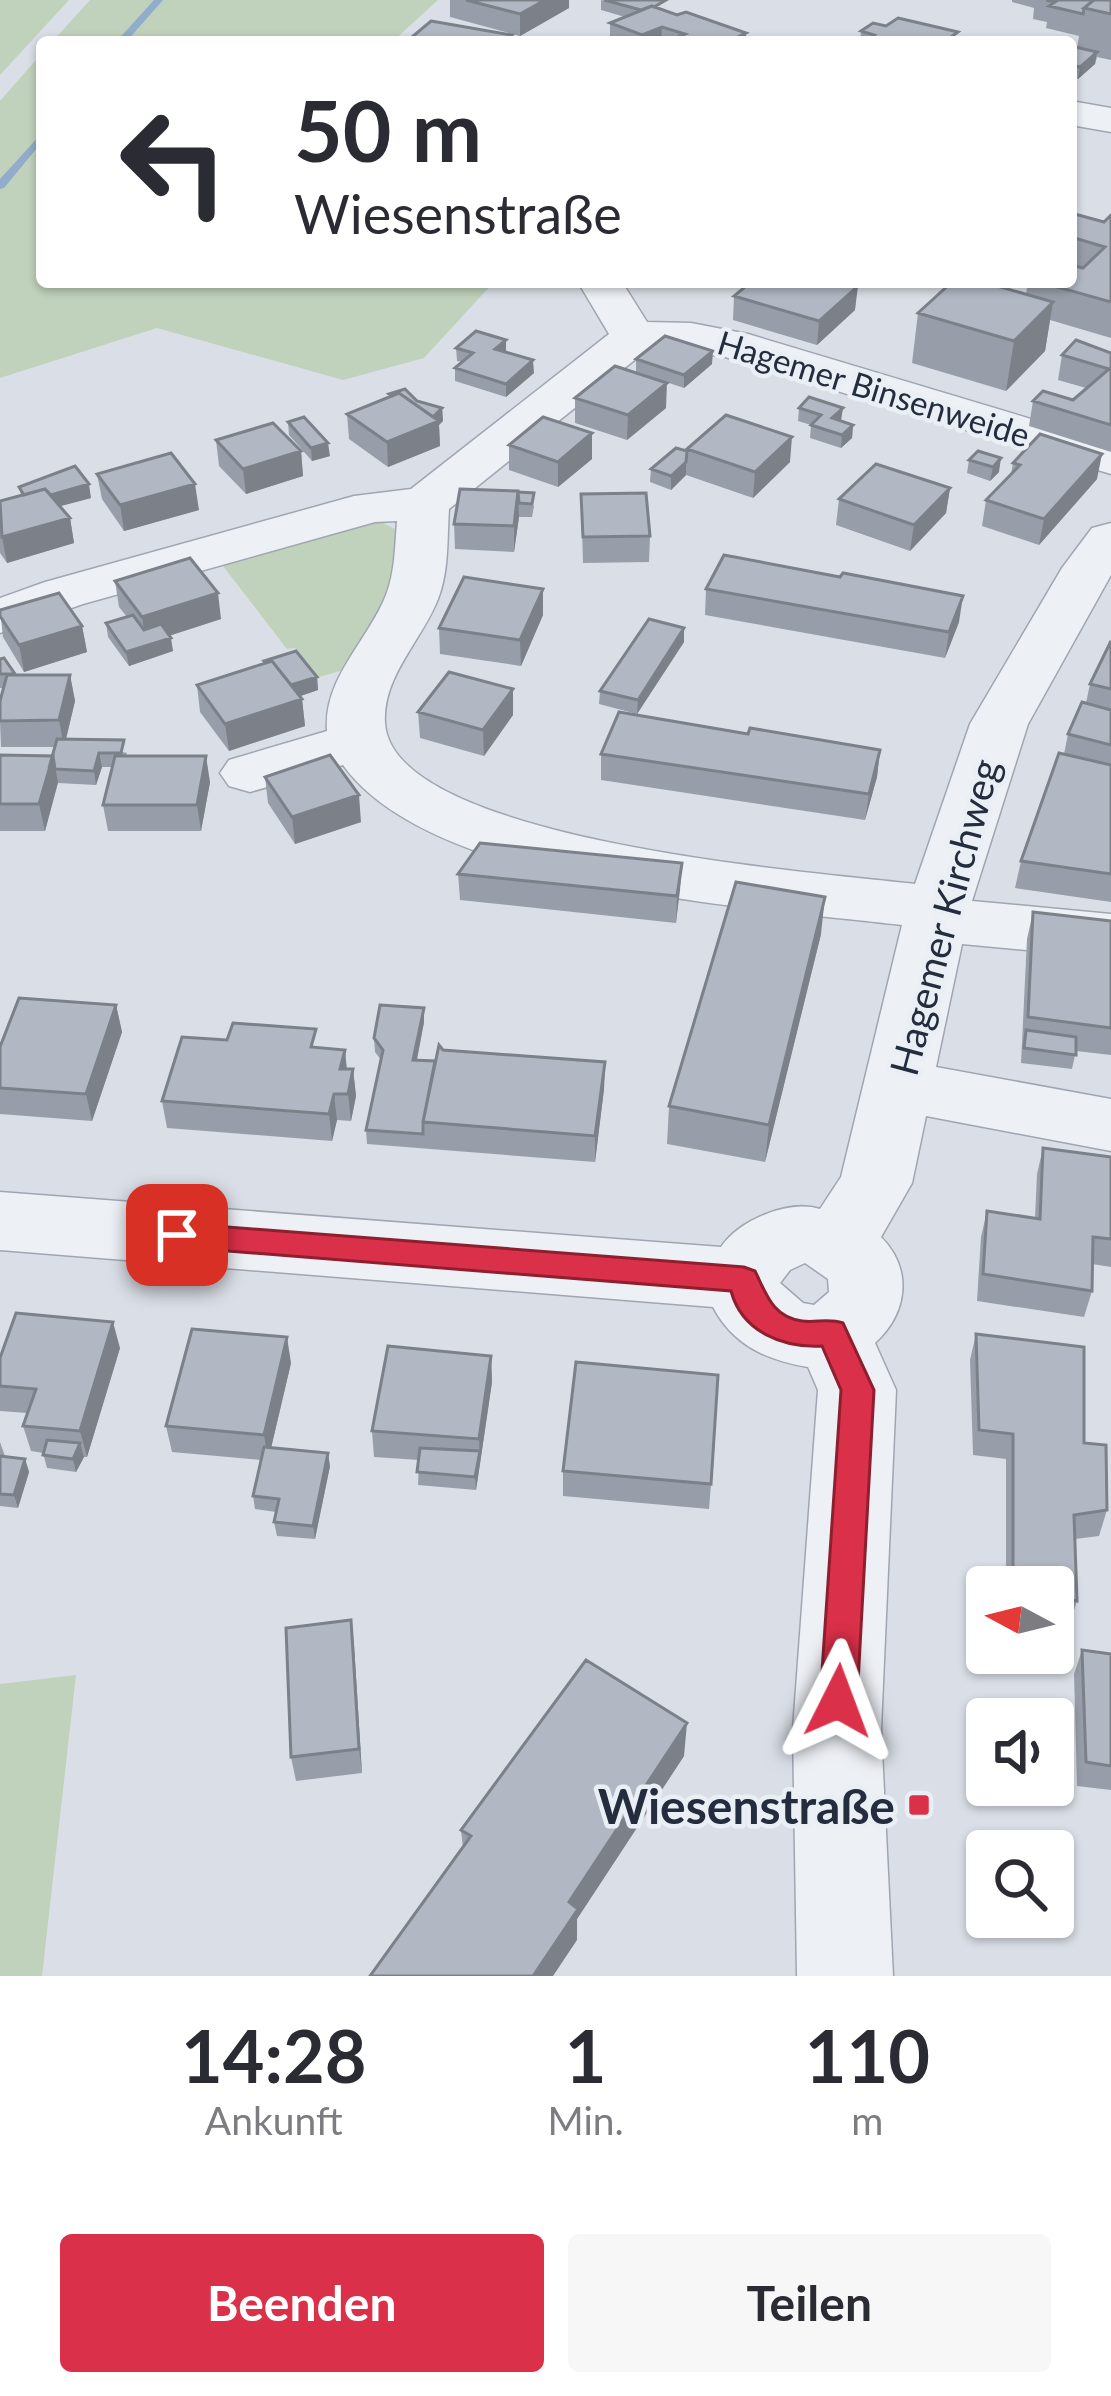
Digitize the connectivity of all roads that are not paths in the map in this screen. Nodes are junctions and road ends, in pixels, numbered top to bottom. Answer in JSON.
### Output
{"nodes":[{"id":1,"x":1077,"y":114,"type":"edge"},
{"id":2,"x":1111,"y":120,"type":"edge"},
{"id":3,"x":602,"y":288,"type":"edge"},
{"id":4,"x":634,"y":337,"type":"junction"},
{"id":5,"x":1111,"y":459,"type":"edge"},
{"id":6,"x":424,"y":504,"type":"junction"},
{"id":7,"x":1111,"y":539,"type":"edge"},
{"id":8,"x":0,"y":617,"type":"edge"},
{"id":9,"x":357,"y":741,"type":"junction"},
{"id":10,"x":250,"y":773,"type":"dead end"},
{"id":11,"x":939,"y":909,"type":"junction"},
{"id":12,"x":1111,"y":914,"type":"edge"},
{"id":13,"x":1111,"y":936,"type":"edge"},
{"id":14,"x":897,"y":1085,"type":"junction"},
{"id":15,"x":1111,"y":1125,"type":"edge"},
{"id":16,"x":0,"y":1221,"type":"edge"},
{"id":17,"x":838,"y":1243,"type":"junction"},
{"id":18,"x":744,"y":1280,"type":"junction"},
{"id":19,"x":832,"y":1333,"type":"junction"},
{"id":20,"x":845,"y":1976,"type":"edge"}],
"edges":[{"from":1,"to":2,"type":"street"},
{"from":3,"to":4,"type":"street"},
{"from":4,"to":5,"type":"street","name":"Hagemer Binsenweide"},
{"from":4,"to":6,"type":"street"},
{"from":6,"to":8,"type":"street"},
{"from":6,"to":9,"type":"street"},
{"from":7,"to":11,"type":"street","name":"Hagemer Kirchweg"},
{"from":9,"to":10,"type":"street"},
{"from":9,"to":11,"type":"street"},
{"from":11,"to":12,"type":"street"},
{"from":11,"to":13,"type":"street"},
{"from":11,"to":14,"type":"street","name":"Hagemer Kirchweg"},
{"from":14,"to":15,"type":"street"},
{"from":14,"to":17,"type":"street","name":"Hagemer Kirchweg"},
{"from":16,"to":18,"type":"street"},
{"from":17,"to":18,"type":"street"},
{"from":17,"to":19,"type":"street"},
{"from":18,"to":19,"type":"street"},
{"from":19,"to":20,"type":"street"}]}
